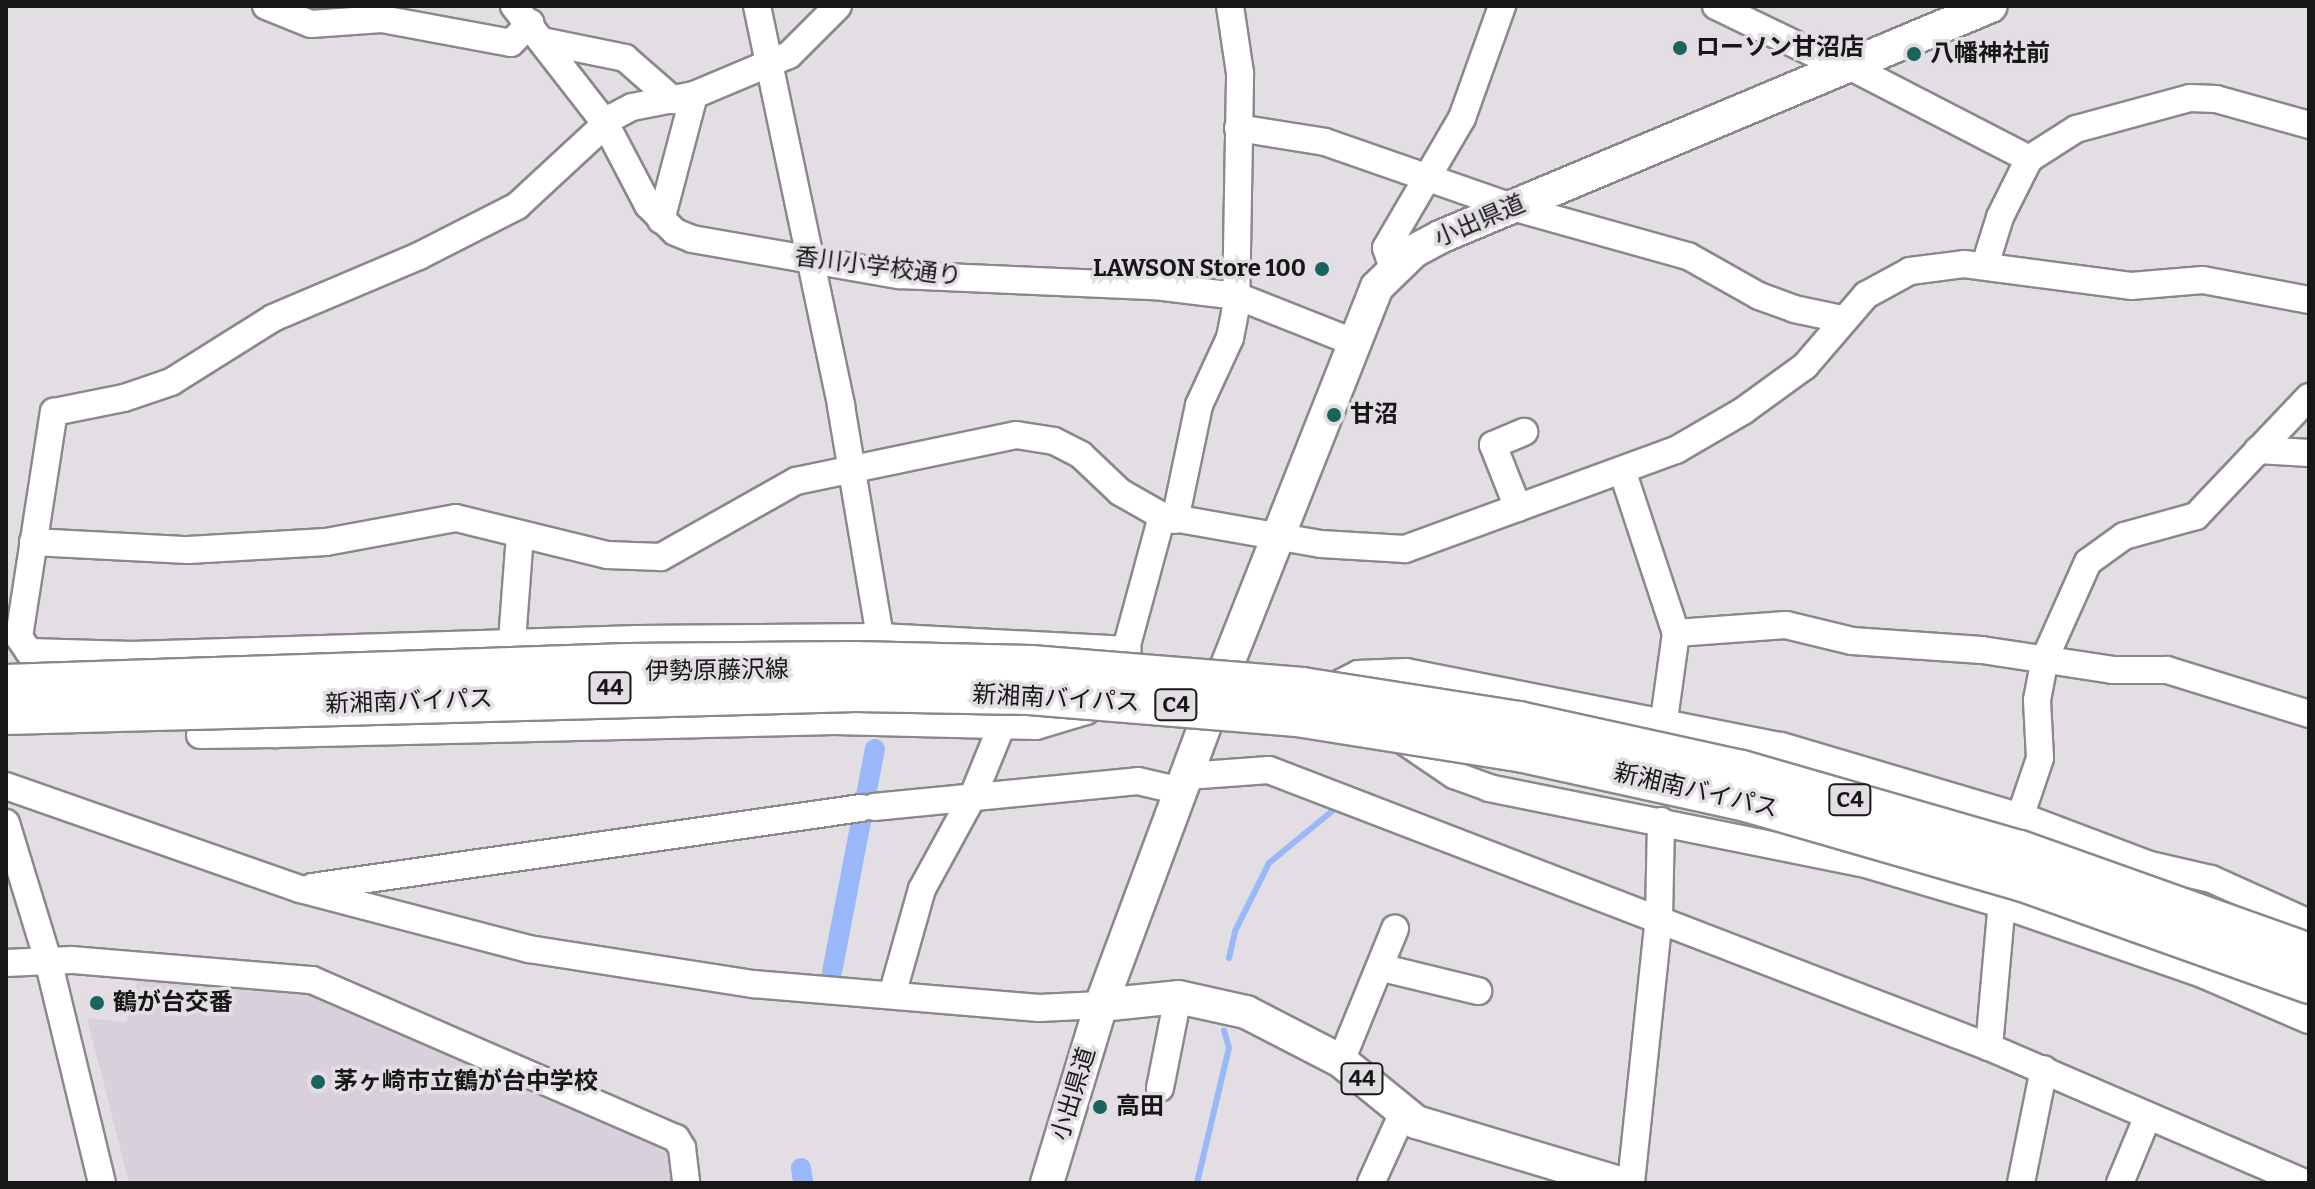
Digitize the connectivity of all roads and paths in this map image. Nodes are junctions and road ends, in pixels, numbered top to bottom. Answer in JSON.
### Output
{"nodes":[{"id":1,"x":757,"y":6,"type":"edge"},
{"id":2,"x":838,"y":6,"type":"edge"},
{"id":3,"x":1230,"y":6,"type":"edge"},
{"id":4,"x":1502,"y":6,"type":"edge"},
{"id":5,"x":1716,"y":6,"type":"edge"},
{"id":6,"x":1991,"y":6,"type":"edge"},
{"id":7,"x":275,"y":8,"type":"edge"},
{"id":8,"x":530,"y":24,"type":"edge"},
{"id":9,"x":769,"y":64,"type":"junction"},
{"id":10,"x":1846,"y":67,"type":"junction"},
{"id":11,"x":683,"y":98,"type":"junction"},
{"id":12,"x":605,"y":123,"type":"junction"},
{"id":13,"x":2309,"y":125,"type":"edge"},
{"id":14,"x":1238,"y":128,"type":"junction"},
{"id":15,"x":2029,"y":159,"type":"junction"},
{"id":16,"x":1423,"y":177,"type":"junction"},
{"id":17,"x":1512,"y":207,"type":"junction"},
{"id":18,"x":661,"y":220,"type":"junction"},
{"id":19,"x":808,"y":261,"type":"junction"},
{"id":20,"x":1985,"y":265,"type":"junction"},
{"id":21,"x":1393,"y":268,"type":"junction"},
{"id":22,"x":1237,"y":296,"type":"junction"},
{"id":23,"x":2309,"y":300,"type":"edge"},
{"id":24,"x":1842,"y":319,"type":"junction"},
{"id":25,"x":1353,"y":342,"type":"junction"},
{"id":26,"x":2309,"y":397,"type":"edge"},
{"id":27,"x":1524,"y":432,"type":"dead end"},
{"id":28,"x":2258,"y":450,"type":"junction"},
{"id":29,"x":2309,"y":453,"type":"edge"},
{"id":30,"x":850,"y":469,"type":"junction"},
{"id":31,"x":1622,"y":470,"type":"junction"},
{"id":32,"x":1518,"y":508,"type":"junction"},
{"id":33,"x":1168,"y":518,"type":"junction"},
{"id":34,"x":520,"y":534,"type":"junction"},
{"id":35,"x":1279,"y":535,"type":"junction"},
{"id":36,"x":23,"y":553,"type":"edge"},
{"id":37,"x":1676,"y":633,"type":"junction"},
{"id":38,"x":880,"y":637,"type":"junction"},
{"id":39,"x":512,"y":641,"type":"junction"},
{"id":40,"x":790,"y":654,"type":"junction"},
{"id":41,"x":132,"y":655,"type":"junction"},
{"id":42,"x":2045,"y":658,"type":"junction"},
{"id":43,"x":1113,"y":673,"type":"junction"},
{"id":44,"x":6,"y":684,"type":"edge"},
{"id":45,"x":78,"y":689,"type":"junction"},
{"id":46,"x":6,"y":691,"type":"edge"},
{"id":47,"x":1217,"y":695,"type":"junction"},
{"id":48,"x":261,"y":699,"type":"junction"},
{"id":49,"x":6,"y":707,"type":"edge"},
{"id":50,"x":2309,"y":714,"type":"edge"},
{"id":51,"x":6,"y":715,"type":"edge"},
{"id":52,"x":1664,"y":720,"type":"junction"},
{"id":53,"x":1002,"y":725,"type":"junction"},
{"id":54,"x":275,"y":734,"type":"junction"},
{"id":55,"x":200,"y":735,"type":"dead end"},
{"id":56,"x":1184,"y":783,"type":"junction"},
{"id":57,"x":6,"y":786,"type":"edge"},
{"id":58,"x":973,"y":796,"type":"junction"},
{"id":59,"x":2018,"y":815,"type":"junction"},
{"id":60,"x":1661,"y":821,"type":"junction"},
{"id":61,"x":6,"y":823,"type":"edge"},
{"id":62,"x":300,"y":889,"type":"junction"},
{"id":63,"x":2000,"y":904,"type":"junction"},
{"id":64,"x":1659,"y":918,"type":"junction"},
{"id":65,"x":2309,"y":923,"type":"edge"},
{"id":66,"x":1395,"y":929,"type":"dead end"},
{"id":67,"x":2309,"y":953,"type":"edge"},
{"id":68,"x":6,"y":963,"type":"edge"},
{"id":69,"x":49,"y":964,"type":"junction"},
{"id":70,"x":1383,"y":968,"type":"junction"},
{"id":71,"x":2309,"y":984,"type":"edge"},
{"id":72,"x":1478,"y":991,"type":"dead end"},
{"id":73,"x":892,"y":995,"type":"junction"},
{"id":74,"x":1178,"y":997,"type":"junction"},
{"id":75,"x":1101,"y":1005,"type":"junction"},
{"id":76,"x":2309,"y":1020,"type":"edge"},
{"id":77,"x":1989,"y":1047,"type":"junction"},
{"id":78,"x":1341,"y":1061,"type":"junction"},
{"id":79,"x":2044,"y":1069,"type":"junction"},
{"id":80,"x":1160,"y":1088,"type":"dead end"},
{"id":81,"x":1402,"y":1115,"type":"junction"},
{"id":82,"x":2147,"y":1118,"type":"junction"},
{"id":83,"x":102,"y":1183,"type":"edge"},
{"id":84,"x":686,"y":1183,"type":"edge"},
{"id":85,"x":1047,"y":1183,"type":"edge"},
{"id":86,"x":1371,"y":1183,"type":"edge"},
{"id":87,"x":1619,"y":1183,"type":"edge"},
{"id":88,"x":1631,"y":1183,"type":"edge"},
{"id":89,"x":2021,"y":1183,"type":"edge"},
{"id":90,"x":2120,"y":1183,"type":"edge"},
{"id":91,"x":2305,"y":1183,"type":"edge"}],
"edges":[{"from":1,"to":9,"type":"street"},
{"from":2,"to":9,"type":"street"},
{"from":3,"to":14,"type":"street"},
{"from":4,"to":16,"type":"street"},
{"from":5,"to":10,"type":"street"},
{"from":6,"to":10,"type":"main road","name":"小出県道"},
{"from":7,"to":8,"type":"street"},
{"from":8,"to":11,"type":"street"},
{"from":8,"to":12,"type":"street"},
{"from":9,"to":11,"type":"street"},
{"from":9,"to":19,"type":"street"},
{"from":10,"to":15,"type":"street"},
{"from":10,"to":17,"type":"main road","name":"小出県道"},
{"from":11,"to":12,"type":"street"},
{"from":11,"to":18,"type":"street"},
{"from":12,"to":18,"type":"street"},
{"from":12,"to":36,"type":"street"},
{"from":13,"to":15,"type":"street"},
{"from":14,"to":16,"type":"street"},
{"from":14,"to":22,"type":"street"},
{"from":15,"to":20,"type":"street"},
{"from":16,"to":17,"type":"street"},
{"from":16,"to":21,"type":"street"},
{"from":17,"to":21,"type":"main road","name":"小出県道"},
{"from":17,"to":24,"type":"street"},
{"from":18,"to":19,"type":"street","name":"香川小学校通り"},
{"from":19,"to":22,"type":"street","name":"香川小学校通り"},
{"from":19,"to":30,"type":"street"},
{"from":20,"to":23,"type":"street"},
{"from":20,"to":24,"type":"street"},
{"from":21,"to":25,"type":"main road","name":"小出県道"},
{"from":22,"to":25,"type":"street","name":"香川小学校通り"},
{"from":22,"to":33,"type":"street"},
{"from":24,"to":31,"type":"street"},
{"from":25,"to":35,"type":"main road","name":"小出県道"},
{"from":26,"to":28,"type":"street"},
{"from":27,"to":32,"type":"street"},
{"from":28,"to":29,"type":"street"},
{"from":28,"to":42,"type":"street"},
{"from":30,"to":33,"type":"street"},
{"from":30,"to":34,"type":"street"},
{"from":30,"to":38,"type":"street"},
{"from":31,"to":32,"type":"street"},
{"from":31,"to":37,"type":"street"},
{"from":32,"to":35,"type":"street"},
{"from":33,"to":35,"type":"street"},
{"from":33,"to":43,"type":"street"},
{"from":34,"to":36,"type":"street"},
{"from":34,"to":39,"type":"street"},
{"from":35,"to":47,"type":"main road","name":"小出県道"},
{"from":36,"to":41,"type":"street"},
{"from":37,"to":42,"type":"street"},
{"from":37,"to":52,"type":"street"},
{"from":38,"to":40,"type":"street"},
{"from":38,"to":43,"type":"street"},
{"from":39,"to":40,"type":"street"},
{"from":39,"to":41,"type":"street"},
{"from":40,"to":43,"type":"main road","name":"伊勢原藤沢線","number":"44"},
{"from":40,"to":45,"type":"main road","name":"伊勢原藤沢線","number":"44"},
{"from":41,"to":45,"type":"street"},
{"from":42,"to":50,"type":"street"},
{"from":42,"to":59,"type":"street"},
{"from":43,"to":47,"type":"main road","name":"伊勢原藤沢線","number":"44"},
{"from":43,"to":48,"type":"main road","name":"伊勢原藤沢線","number":"44"},
{"from":43,"to":53,"type":"street"},
{"from":44,"to":67,"type":"highway","name":"新湘南バイパス","number":"C4","bridge":true},
{"from":45,"to":46,"type":"main road","name":"伊勢原藤沢線","number":"44"},
{"from":47,"to":52,"type":"street"},
{"from":47,"to":56,"type":"main road"},
{"from":47,"to":60,"type":"street"},
{"from":48,"to":49,"type":"main road","name":"伊勢原藤沢線","number":"44"},
{"from":48,"to":54,"type":"street"},
{"from":51,"to":71,"type":"highway","name":"新湘南バイパス","number":"C4","bridge":true},
{"from":52,"to":59,"type":"street"},
{"from":53,"to":54,"type":"street"},
{"from":53,"to":58,"type":"street"},
{"from":54,"to":55,"type":"street"},
{"from":56,"to":58,"type":"street"},
{"from":56,"to":64,"type":"street"},
{"from":56,"to":75,"type":"main road"},
{"from":57,"to":62,"type":"street"},
{"from":58,"to":62,"type":"street"},
{"from":58,"to":73,"type":"street"},
{"from":59,"to":63,"type":"street"},
{"from":59,"to":65,"type":"street"},
{"from":60,"to":63,"type":"street"},
{"from":60,"to":64,"type":"street"},
{"from":61,"to":69,"type":"street"},
{"from":62,"to":73,"type":"street"},
{"from":63,"to":76,"type":"street"},
{"from":63,"to":77,"type":"street"},
{"from":64,"to":77,"type":"street"},
{"from":64,"to":88,"type":"street"},
{"from":66,"to":70,"type":"street"},
{"from":68,"to":69,"type":"street"},
{"from":69,"to":83,"type":"street"},
{"from":69,"to":84,"type":"street"},
{"from":70,"to":72,"type":"street"},
{"from":70,"to":78,"type":"street"},
{"from":73,"to":75,"type":"street"},
{"from":74,"to":75,"type":"main road","number":"44"},
{"from":74,"to":78,"type":"main road","number":"44"},
{"from":74,"to":80,"type":"street"},
{"from":75,"to":85,"type":"main road","name":"小出県道"},
{"from":77,"to":79,"type":"street"},
{"from":78,"to":81,"type":"main road","number":"44"},
{"from":79,"to":82,"type":"street"},
{"from":79,"to":89,"type":"street"},
{"from":81,"to":86,"type":"street"},
{"from":81,"to":87,"type":"main road","number":"44"},
{"from":82,"to":90,"type":"street"},
{"from":82,"to":91,"type":"street"}]}
